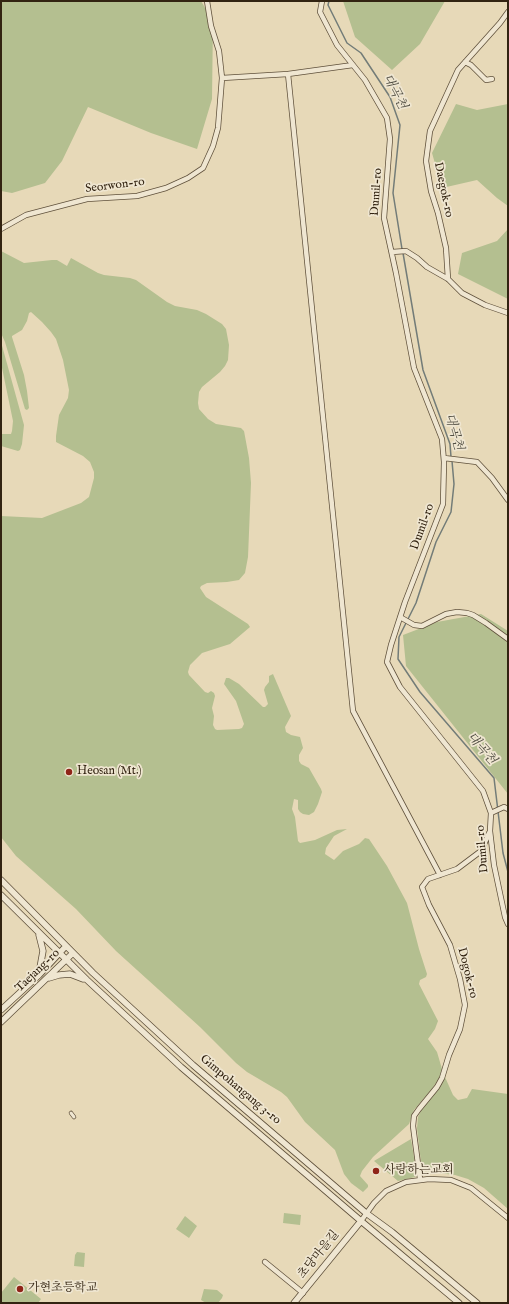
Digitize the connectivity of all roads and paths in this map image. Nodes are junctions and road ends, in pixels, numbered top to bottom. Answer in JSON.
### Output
{"nodes":[{"id":1,"x":207,"y":1,"type":"edge"},
{"id":2,"x":322,"y":1,"type":"edge"},
{"id":3,"x":508,"y":12,"type":"edge"},
{"id":4,"x":506,"y":20,"type":"edge"},
{"id":5,"x":465,"y":62,"type":"junction"},
{"id":6,"x":353,"y":64,"type":"junction"},
{"id":7,"x":288,"y":74,"type":"junction"},
{"id":8,"x":222,"y":78,"type":"junction"},
{"id":9,"x":492,"y":79,"type":"dead end"},
{"id":10,"x":1,"y":229,"type":"edge"},
{"id":11,"x":392,"y":252,"type":"junction"},
{"id":12,"x":448,"y":279,"type":"junction"},
{"id":13,"x":508,"y":313,"type":"edge"},
{"id":14,"x":446,"y":459,"type":"junction"},
{"id":15,"x":508,"y":500,"type":"edge"},
{"id":16,"x":402,"y":618,"type":"junction"},
{"id":17,"x":508,"y":639,"type":"edge"},
{"id":18,"x":508,"y":809,"type":"edge"},
{"id":19,"x":493,"y":812,"type":"junction"},
{"id":20,"x":490,"y":831,"type":"junction"},
{"id":21,"x":440,"y":875,"type":"junction"},
{"id":22,"x":1,"y":880,"type":"edge"},
{"id":23,"x":1,"y":895,"type":"edge"},
{"id":24,"x":508,"y":924,"type":"edge"},
{"id":25,"x":38,"y":933,"type":"junction"},
{"id":26,"x":66,"y":946,"type":"junction"},
{"id":27,"x":59,"y":953,"type":"junction"},
{"id":28,"x":73,"y":953,"type":"junction"},
{"id":29,"x":66,"y":960,"type":"junction"},
{"id":30,"x":39,"y":975,"type":"junction"},
{"id":31,"x":46,"y":979,"type":"junction"},
{"id":32,"x":87,"y":980,"type":"junction"},
{"id":33,"x":1,"y":1010,"type":"edge"},
{"id":34,"x":1,"y":1022,"type":"edge"},
{"id":35,"x":71,"y":1112,"type":"dead end"},
{"id":36,"x":74,"y":1117,"type":"dead end"},
{"id":37,"x":420,"y":1179,"type":"junction"},
{"id":38,"x":366,"y":1213,"type":"junction"},
{"id":39,"x":508,"y":1218,"type":"edge"},
{"id":40,"x":361,"y":1221,"type":"junction"},
{"id":41,"x":265,"y":1262,"type":"dead end"},
{"id":42,"x":303,"y":1293,"type":"junction"},
{"id":43,"x":294,"y":1303,"type":"edge"},
{"id":44,"x":459,"y":1303,"type":"edge"},
{"id":45,"x":477,"y":1303,"type":"edge"}],
"edges":[{"from":1,"to":8,"type":"street","name":"Seorwon-ro"},
{"from":2,"to":6,"type":"street","name":"Dumil-ro"},
{"from":3,"to":4,"type":"street","name":"Daegok-ro"},
{"from":4,"to":5,"type":"street","name":"Daegok-ro"},
{"from":5,"to":9,"type":"street"},
{"from":5,"to":12,"type":"street","name":"Daegok-ro"},
{"from":6,"to":7,"type":"street"},
{"from":6,"to":11,"type":"street","name":"Dumil-ro"},
{"from":7,"to":8,"type":"street"},
{"from":7,"to":21,"type":"street"},
{"from":8,"to":10,"type":"street","name":"Seorwon-ro"},
{"from":11,"to":12,"type":"street"},
{"from":11,"to":14,"type":"street","name":"Dumil-ro"},
{"from":12,"to":13,"type":"street"},
{"from":14,"to":15,"type":"street"},
{"from":14,"to":16,"type":"street","name":"Dumil-ro"},
{"from":16,"to":17,"type":"street"},
{"from":16,"to":19,"type":"street","name":"Dumil-ro"},
{"from":18,"to":19,"type":"street"},
{"from":19,"to":20,"type":"street","name":"Dumil-ro"},
{"from":20,"to":21,"type":"street"},
{"from":20,"to":24,"type":"street","name":"Dumil-ro"},
{"from":21,"to":37,"type":"street","name":"Dogok-ro"},
{"from":22,"to":26,"type":"street","name":"Gimpohangang 3-ro"},
{"from":23,"to":25,"type":"street","name":"Gimpohangang 3-ro"},
{"from":25,"to":27,"type":"street","name":"Gimpohangang 3-ro"},
{"from":25,"to":30,"type":"street"},
{"from":26,"to":27,"type":"street"},
{"from":26,"to":28,"type":"street","name":"Gimpohangang 3-ro"},
{"from":27,"to":29,"type":"street","name":"Gimpohangang 3-ro"},
{"from":27,"to":30,"type":"street"},
{"from":28,"to":29,"type":"street","name":"Taejang-ro"},
{"from":28,"to":38,"type":"street","name":"Gimpohangang 3-ro"},
{"from":29,"to":31,"type":"street","name":"Taejang-ro"},
{"from":29,"to":32,"type":"street","name":"Gimpohangang 3-ro"},
{"from":30,"to":33,"type":"street"},
{"from":31,"to":32,"type":"street"},
{"from":31,"to":34,"type":"street","name":"Taejang-ro"},
{"from":32,"to":40,"type":"street","name":"Gimpohangang 3-ro"},
{"from":35,"to":36,"type":"street"},
{"from":37,"to":38,"type":"street"},
{"from":37,"to":39,"type":"street"},
{"from":38,"to":40,"type":"street"},
{"from":38,"to":45,"type":"street","name":"Gimpohangang 3-ro"},
{"from":40,"to":42,"type":"street","name":"초당마을길"},
{"from":40,"to":44,"type":"street","name":"Gimpohangang 3-ro"},
{"from":41,"to":42,"type":"street"},
{"from":42,"to":43,"type":"street","name":"초당마을길"}]}
